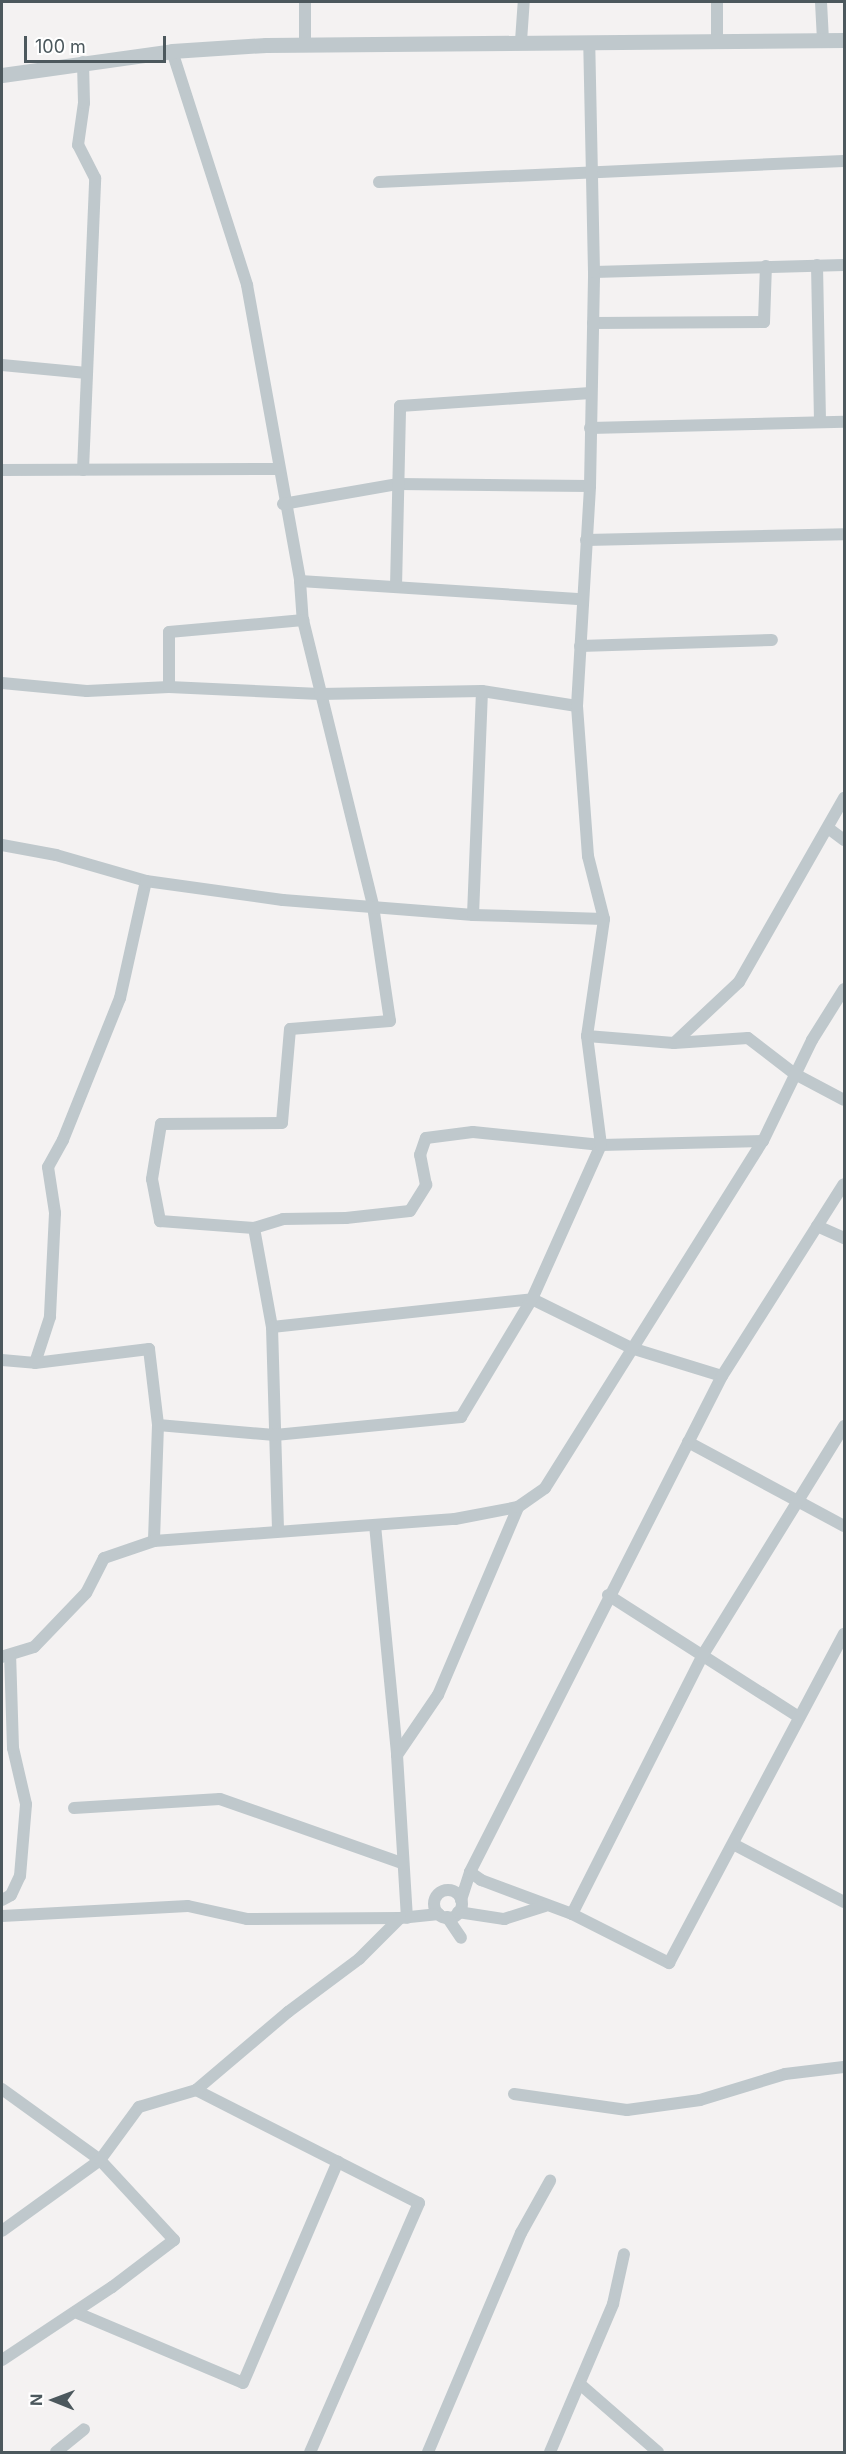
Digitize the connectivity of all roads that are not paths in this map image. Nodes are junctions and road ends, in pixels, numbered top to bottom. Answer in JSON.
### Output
{"nodes":[{"id":1,"x":305,"y":2,"type":"edge"},
{"id":2,"x":524,"y":2,"type":"edge"},
{"id":3,"x":717,"y":2,"type":"edge"},
{"id":4,"x":821,"y":2,"type":"edge"},
{"id":5,"x":823,"y":39,"type":"junction"},
{"id":6,"x":844,"y":40,"type":"edge"},
{"id":7,"x":521,"y":41,"type":"junction"},
{"id":8,"x":717,"y":41,"type":"junction"},
{"id":9,"x":589,"y":42,"type":"junction"},
{"id":10,"x":305,"y":44,"type":"junction"},
{"id":11,"x":172,"y":51,"type":"junction"},
{"id":12,"x":83,"y":62,"type":"junction"},
{"id":13,"x":2,"y":75,"type":"edge"},
{"id":14,"x":844,"y":161,"type":"edge"},
{"id":15,"x":590,"y":174,"type":"junction"},
{"id":16,"x":379,"y":182,"type":"dead end"},
{"id":17,"x":818,"y":265,"type":"junction"},
{"id":18,"x":844,"y":265,"type":"edge"},
{"id":19,"x":766,"y":266,"type":"junction"},
{"id":20,"x":594,"y":272,"type":"junction"},
{"id":21,"x":593,"y":323,"type":"junction"},
{"id":22,"x":2,"y":365,"type":"edge"},
{"id":23,"x":87,"y":373,"type":"junction"},
{"id":24,"x":591,"y":393,"type":"junction"},
{"id":25,"x":820,"y":422,"type":"junction"},
{"id":26,"x":844,"y":422,"type":"edge"},
{"id":27,"x":590,"y":428,"type":"junction"},
{"id":28,"x":279,"y":468,"type":"junction"},
{"id":29,"x":2,"y":470,"type":"edge"},
{"id":30,"x":82,"y":470,"type":"junction"},
{"id":31,"x":398,"y":484,"type":"junction"},
{"id":32,"x":590,"y":486,"type":"junction"},
{"id":33,"x":284,"y":504,"type":"junction"},
{"id":34,"x":844,"y":534,"type":"edge"},
{"id":35,"x":586,"y":540,"type":"junction"},
{"id":36,"x":300,"y":581,"type":"junction"},
{"id":37,"x":396,"y":587,"type":"junction"},
{"id":38,"x":581,"y":599,"type":"junction"},
{"id":39,"x":303,"y":620,"type":"junction"},
{"id":40,"x":772,"y":640,"type":"dead end"},
{"id":41,"x":580,"y":646,"type":"junction"},
{"id":42,"x":2,"y":683,"type":"edge"},
{"id":43,"x":169,"y":687,"type":"junction"},
{"id":44,"x":482,"y":692,"type":"junction"},
{"id":45,"x":320,"y":694,"type":"junction"},
{"id":46,"x":577,"y":706,"type":"junction"},
{"id":47,"x":844,"y":798,"type":"edge"},
{"id":48,"x":828,"y":828,"type":"junction"},
{"id":49,"x":844,"y":840,"type":"edge"},
{"id":50,"x":2,"y":845,"type":"edge"},
{"id":51,"x":146,"y":881,"type":"junction"},
{"id":52,"x":373,"y":906,"type":"junction"},
{"id":53,"x":473,"y":915,"type":"junction"},
{"id":54,"x":604,"y":919,"type":"junction"},
{"id":55,"x":844,"y":989,"type":"edge"},
{"id":56,"x":587,"y":1036,"type":"junction"},
{"id":57,"x":674,"y":1042,"type":"junction"},
{"id":58,"x":795,"y":1074,"type":"junction"},
{"id":59,"x":844,"y":1100,"type":"edge"},
{"id":60,"x":764,"y":1141,"type":"junction"},
{"id":61,"x":601,"y":1144,"type":"junction"},
{"id":62,"x":844,"y":1184,"type":"edge"},
{"id":63,"x":817,"y":1226,"type":"junction"},
{"id":64,"x":254,"y":1228,"type":"junction"},
{"id":65,"x":844,"y":1238,"type":"edge"},
{"id":66,"x":532,"y":1299,"type":"junction"},
{"id":67,"x":272,"y":1327,"type":"junction"},
{"id":68,"x":631,"y":1348,"type":"junction"},
{"id":69,"x":2,"y":1360,"type":"edge"},
{"id":70,"x":34,"y":1363,"type":"junction"},
{"id":71,"x":722,"y":1376,"type":"junction"},
{"id":72,"x":158,"y":1425,"type":"junction"},
{"id":73,"x":844,"y":1426,"type":"edge"},
{"id":74,"x":275,"y":1435,"type":"junction"},
{"id":75,"x":688,"y":1442,"type":"junction"},
{"id":76,"x":799,"y":1503,"type":"junction"},
{"id":77,"x":518,"y":1507,"type":"junction"},
{"id":78,"x":375,"y":1525,"type":"junction"},
{"id":79,"x":844,"y":1527,"type":"edge"},
{"id":80,"x":278,"y":1530,"type":"junction"},
{"id":81,"x":154,"y":1541,"type":"junction"},
{"id":82,"x":608,"y":1595,"type":"junction"},
{"id":83,"x":844,"y":1635,"type":"edge"},
{"id":84,"x":704,"y":1653,"type":"junction"},
{"id":85,"x":6,"y":1656,"type":"edge"},
{"id":86,"x":799,"y":1717,"type":"junction"},
{"id":87,"x":397,"y":1755,"type":"junction"},
{"id":88,"x":74,"y":1808,"type":"dead end"},
{"id":89,"x":734,"y":1844,"type":"junction"},
{"id":90,"x":402,"y":1863,"type":"junction"},
{"id":91,"x":470,"y":1872,"type":"junction"},
{"id":92,"x":448,"y":1890,"type":"junction"},
{"id":93,"x":2,"y":1900,"type":"edge"},
{"id":94,"x":844,"y":1902,"type":"edge"},
{"id":95,"x":545,"y":1906,"type":"junction"},
{"id":96,"x":448,"y":1909,"type":"junction"},
{"id":97,"x":572,"y":1914,"type":"junction"},
{"id":98,"x":2,"y":1916,"type":"edge"},
{"id":99,"x":407,"y":1918,"type":"junction"},
{"id":100,"x":460,"y":1938,"type":"dead end"},
{"id":101,"x":844,"y":2067,"type":"edge"},
{"id":102,"x":2,"y":2089,"type":"edge"},
{"id":103,"x":196,"y":2091,"type":"junction"},
{"id":104,"x":514,"y":2094,"type":"dead end"},
{"id":105,"x":100,"y":2160,"type":"junction"},
{"id":106,"x":338,"y":2161,"type":"junction"},
{"id":107,"x":550,"y":2181,"type":"dead end"},
{"id":108,"x":2,"y":2230,"type":"edge"},
{"id":109,"x":624,"y":2254,"type":"dead end"},
{"id":110,"x":75,"y":2312,"type":"junction"},
{"id":111,"x":2,"y":2360,"type":"edge"},
{"id":112,"x":581,"y":2385,"type":"junction"},
{"id":113,"x":84,"y":2430,"type":"dead end"},
{"id":114,"x":56,"y":2452,"type":"edge"},
{"id":115,"x":310,"y":2452,"type":"edge"},
{"id":116,"x":428,"y":2452,"type":"edge"},
{"id":117,"x":550,"y":2452,"type":"edge"},
{"id":118,"x":658,"y":2452,"type":"edge"}],
"edges":[{"from":1,"to":10,"type":"street"},
{"from":2,"to":7,"type":"street"},
{"from":3,"to":8,"type":"street"},
{"from":4,"to":5,"type":"street"},
{"from":5,"to":6,"type":"street"},
{"from":5,"to":8,"type":"street"},
{"from":7,"to":9,"type":"street"},
{"from":7,"to":10,"type":"street"},
{"from":8,"to":9,"type":"street"},
{"from":9,"to":15,"type":"street"},
{"from":10,"to":11,"type":"street"},
{"from":11,"to":12,"type":"street"},
{"from":11,"to":28,"type":"street"},
{"from":12,"to":13,"type":"street"},
{"from":12,"to":23,"type":"street"},
{"from":14,"to":15,"type":"street"},
{"from":15,"to":16,"type":"street"},
{"from":15,"to":20,"type":"street"},
{"from":17,"to":18,"type":"street"},
{"from":17,"to":19,"type":"street"},
{"from":17,"to":25,"type":"street"},
{"from":19,"to":20,"type":"street"},
{"from":19,"to":21,"type":"street"},
{"from":20,"to":21,"type":"street"},
{"from":21,"to":24,"type":"street"},
{"from":22,"to":23,"type":"street"},
{"from":23,"to":30,"type":"street"},
{"from":24,"to":27,"type":"street"},
{"from":24,"to":31,"type":"street"},
{"from":25,"to":26,"type":"street"},
{"from":25,"to":27,"type":"street"},
{"from":27,"to":32,"type":"street"},
{"from":28,"to":30,"type":"street"},
{"from":28,"to":33,"type":"street"},
{"from":29,"to":30,"type":"street"},
{"from":31,"to":32,"type":"street"},
{"from":31,"to":33,"type":"street"},
{"from":31,"to":37,"type":"street"},
{"from":32,"to":35,"type":"street"},
{"from":33,"to":36,"type":"street"},
{"from":34,"to":35,"type":"street"},
{"from":35,"to":38,"type":"street"},
{"from":36,"to":37,"type":"street"},
{"from":36,"to":39,"type":"street"},
{"from":37,"to":38,"type":"street"},
{"from":38,"to":41,"type":"street"},
{"from":39,"to":43,"type":"street"},
{"from":39,"to":45,"type":"street"},
{"from":40,"to":41,"type":"street"},
{"from":41,"to":46,"type":"street"},
{"from":42,"to":43,"type":"street"},
{"from":43,"to":45,"type":"street"},
{"from":44,"to":45,"type":"street"},
{"from":44,"to":46,"type":"street"},
{"from":44,"to":53,"type":"street"},
{"from":45,"to":52,"type":"street"},
{"from":46,"to":54,"type":"street"},
{"from":47,"to":48,"type":"street"},
{"from":48,"to":49,"type":"street"},
{"from":48,"to":57,"type":"street"},
{"from":50,"to":51,"type":"street"},
{"from":51,"to":52,"type":"street"},
{"from":51,"to":70,"type":"street"},
{"from":52,"to":53,"type":"street"},
{"from":52,"to":64,"type":"street"},
{"from":53,"to":54,"type":"street"},
{"from":54,"to":56,"type":"street"},
{"from":55,"to":58,"type":"street"},
{"from":56,"to":57,"type":"street"},
{"from":56,"to":61,"type":"street"},
{"from":57,"to":58,"type":"street"},
{"from":58,"to":59,"type":"street"},
{"from":58,"to":60,"type":"street"},
{"from":60,"to":61,"type":"street"},
{"from":60,"to":68,"type":"street"},
{"from":61,"to":64,"type":"street"},
{"from":61,"to":66,"type":"street"},
{"from":62,"to":63,"type":"street"},
{"from":63,"to":65,"type":"street"},
{"from":63,"to":71,"type":"street"},
{"from":64,"to":67,"type":"street"},
{"from":66,"to":67,"type":"street"},
{"from":66,"to":68,"type":"street"},
{"from":66,"to":74,"type":"street"},
{"from":67,"to":74,"type":"street"},
{"from":68,"to":71,"type":"street"},
{"from":68,"to":77,"type":"street"},
{"from":69,"to":70,"type":"street"},
{"from":70,"to":72,"type":"street"},
{"from":71,"to":75,"type":"street"},
{"from":72,"to":74,"type":"street"},
{"from":72,"to":81,"type":"street"},
{"from":73,"to":76,"type":"street"},
{"from":74,"to":80,"type":"street"},
{"from":75,"to":76,"type":"street"},
{"from":75,"to":82,"type":"street"},
{"from":76,"to":79,"type":"street"},
{"from":76,"to":84,"type":"street"},
{"from":77,"to":78,"type":"street"},
{"from":77,"to":87,"type":"street"},
{"from":78,"to":80,"type":"street"},
{"from":78,"to":87,"type":"street"},
{"from":80,"to":81,"type":"street"},
{"from":81,"to":85,"type":"street"},
{"from":82,"to":84,"type":"street"},
{"from":82,"to":91,"type":"street"},
{"from":83,"to":86,"type":"street"},
{"from":84,"to":86,"type":"street"},
{"from":84,"to":97,"type":"street"},
{"from":85,"to":93,"type":"street"},
{"from":86,"to":89,"type":"street"},
{"from":87,"to":90,"type":"street"},
{"from":88,"to":90,"type":"street"},
{"from":89,"to":94,"type":"street"},
{"from":89,"to":97,"type":"street"},
{"from":90,"to":99,"type":"street"},
{"from":91,"to":92,"type":"street"},
{"from":91,"to":95,"type":"street"},
{"from":91,"to":96,"type":"street"},
{"from":92,"to":96,"type":"street"},
{"from":92,"to":96,"type":"street"},
{"from":95,"to":96,"type":"street"},
{"from":95,"to":97,"type":"street"},
{"from":96,"to":99,"type":"street"},
{"from":96,"to":100,"type":"street"},
{"from":98,"to":99,"type":"street"},
{"from":99,"to":103,"type":"street"},
{"from":101,"to":104,"type":"street"},
{"from":102,"to":105,"type":"street"},
{"from":103,"to":105,"type":"street"},
{"from":103,"to":106,"type":"street"},
{"from":105,"to":108,"type":"street"},
{"from":105,"to":110,"type":"street"},
{"from":106,"to":110,"type":"street"},
{"from":106,"to":115,"type":"street"},
{"from":107,"to":116,"type":"street"},
{"from":109,"to":112,"type":"street"},
{"from":110,"to":111,"type":"street"},
{"from":112,"to":117,"type":"street"},
{"from":112,"to":118,"type":"street"},
{"from":113,"to":114,"type":"street"}]}
